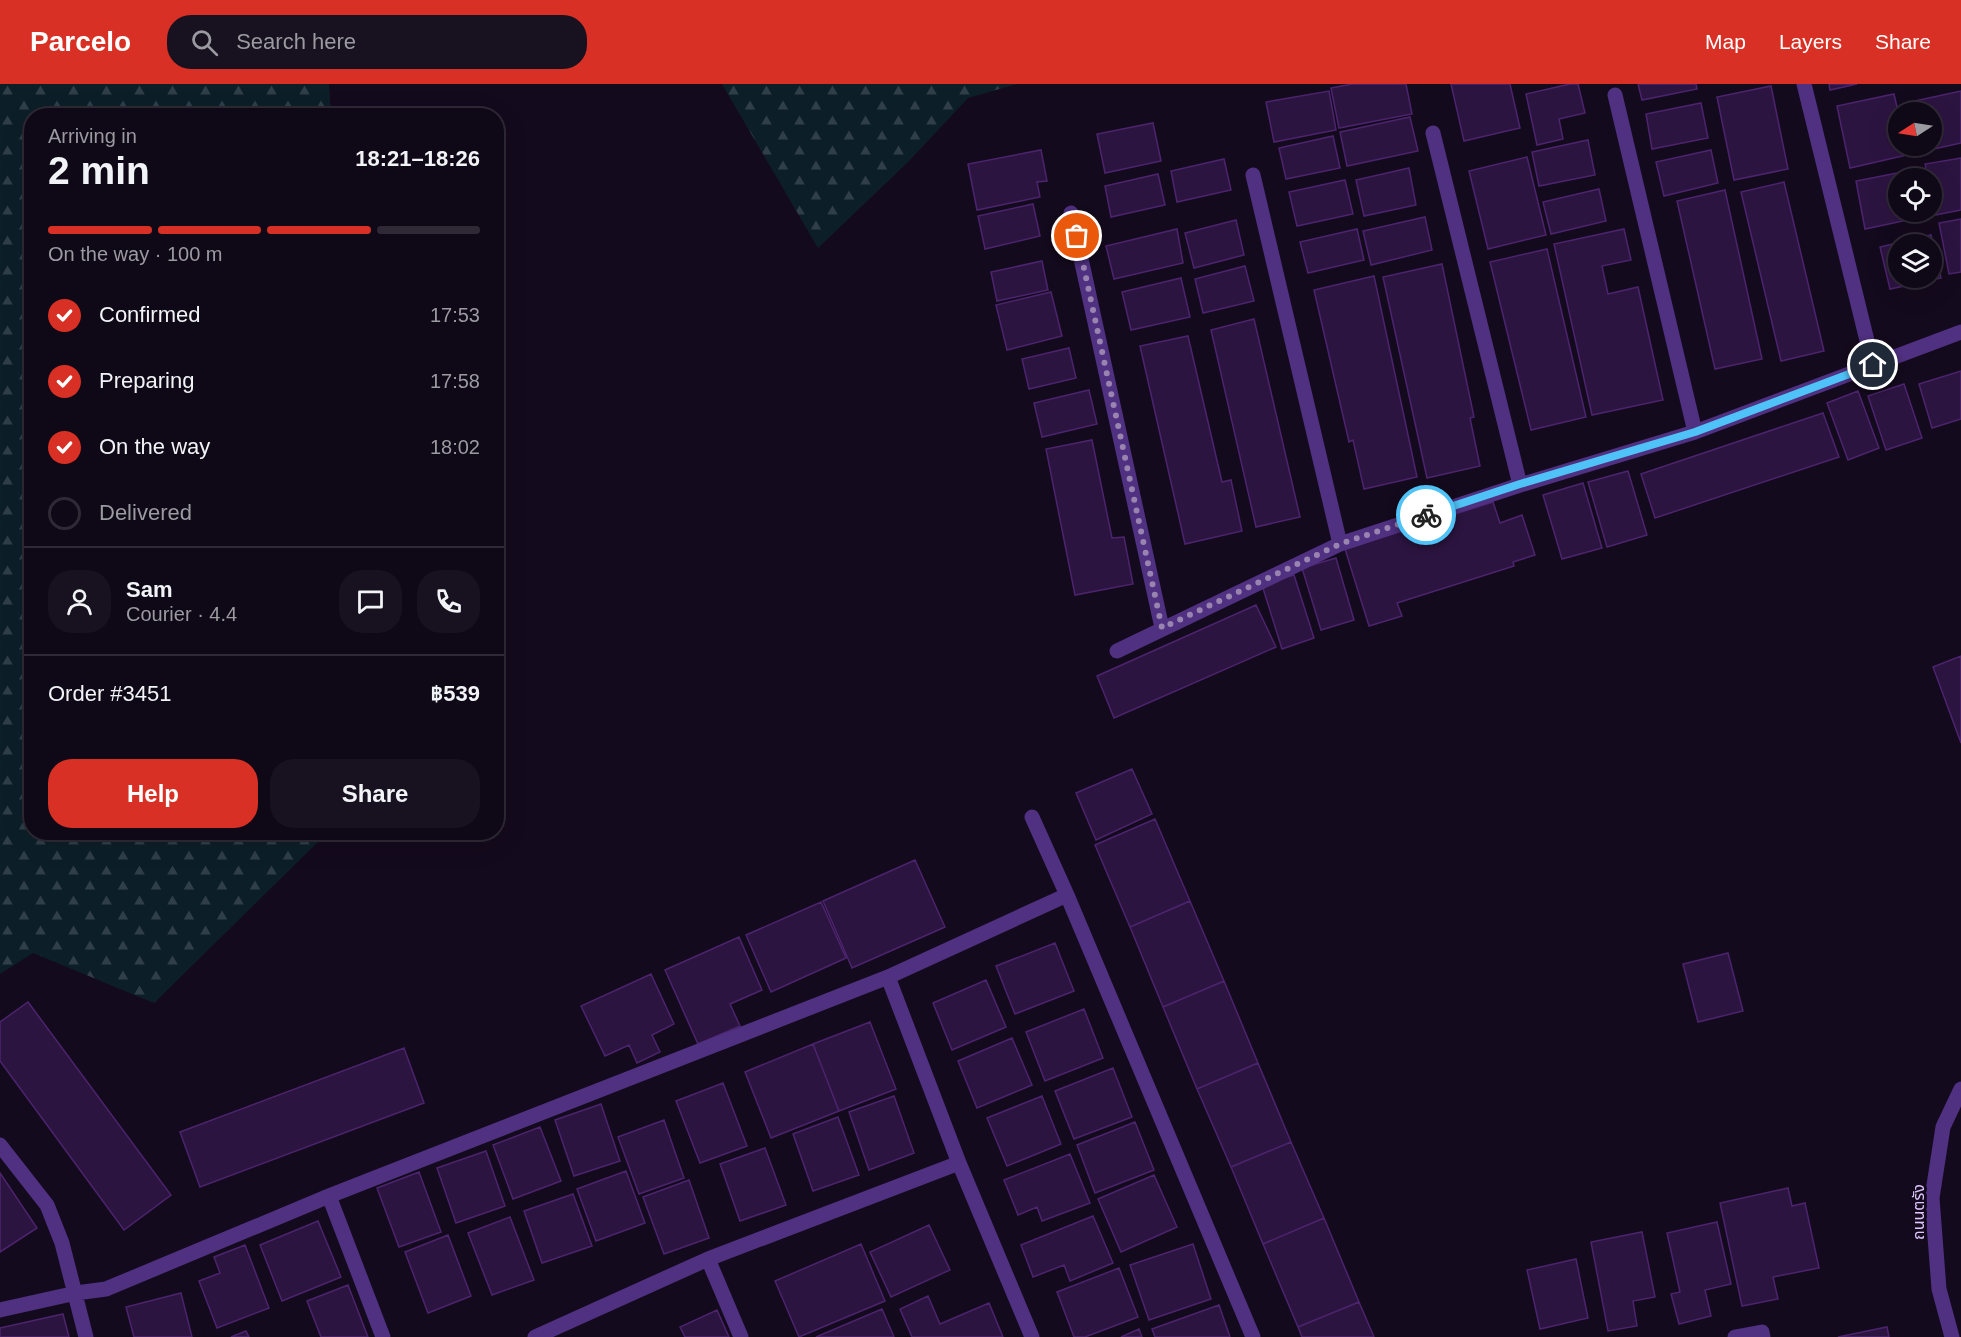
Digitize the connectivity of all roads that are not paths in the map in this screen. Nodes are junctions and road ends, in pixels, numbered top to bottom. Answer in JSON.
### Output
{"nodes":[{"id":1,"x":1804,"y":84,"type":"edge"},
{"id":2,"x":1615,"y":95,"type":"dead end"},
{"id":3,"x":1434,"y":133,"type":"dead end"},
{"id":4,"x":1253,"y":175,"type":"dead end"},
{"id":5,"x":1071,"y":213,"type":"dead end"},
{"id":6,"x":1961,"y":332,"type":"edge"},
{"id":7,"x":1873,"y":365,"type":"junction"},
{"id":8,"x":1695,"y":432,"type":"junction"},
{"id":9,"x":1520,"y":484,"type":"junction"},
{"id":10,"x":1340,"y":544,"type":"junction"},
{"id":11,"x":1162,"y":628,"type":"junction"},
{"id":12,"x":1117,"y":651,"type":"dead end"},
{"id":13,"x":1032,"y":817,"type":"dead end"},
{"id":14,"x":1067,"y":895,"type":"junction"},
{"id":15,"x":888,"y":977,"type":"junction"},
{"id":16,"x":1961,"y":1089,"type":"edge"},
{"id":17,"x":0,"y":1144,"type":"edge"},
{"id":18,"x":959,"y":1163,"type":"junction"},
{"id":19,"x":329,"y":1196,"type":"junction"},
{"id":20,"x":708,"y":1260,"type":"junction"},
{"id":21,"x":76,"y":1293,"type":"junction"},
{"id":22,"x":0,"y":1310,"type":"edge"},
{"id":23,"x":86,"y":1337,"type":"edge"},
{"id":24,"x":383,"y":1337,"type":"edge"},
{"id":25,"x":535,"y":1337,"type":"edge"},
{"id":26,"x":741,"y":1337,"type":"edge"},
{"id":27,"x":1032,"y":1337,"type":"edge"},
{"id":28,"x":1253,"y":1337,"type":"edge"},
{"id":29,"x":1735,"y":1337,"type":"edge"},
{"id":30,"x":1763,"y":1337,"type":"edge"},
{"id":31,"x":1952,"y":1337,"type":"edge"}],
"edges":[{"from":1,"to":7,"type":"street"},
{"from":2,"to":8,"type":"street"},
{"from":3,"to":9,"type":"street"},
{"from":4,"to":10,"type":"street"},
{"from":5,"to":11,"type":"street"},
{"from":6,"to":7,"type":"street"},
{"from":7,"to":8,"type":"street"},
{"from":8,"to":9,"type":"street"},
{"from":9,"to":10,"type":"street"},
{"from":10,"to":11,"type":"street"},
{"from":11,"to":12,"type":"street"},
{"from":13,"to":14,"type":"street"},
{"from":14,"to":15,"type":"street"},
{"from":14,"to":28,"type":"street"},
{"from":15,"to":18,"type":"street"},
{"from":15,"to":19,"type":"street"},
{"from":16,"to":31,"type":"street","name":"ถนนตรัง"},
{"from":17,"to":21,"type":"street"},
{"from":18,"to":20,"type":"street"},
{"from":18,"to":27,"type":"street"},
{"from":19,"to":21,"type":"street"},
{"from":19,"to":24,"type":"street"},
{"from":20,"to":25,"type":"street"},
{"from":20,"to":26,"type":"street"},
{"from":21,"to":22,"type":"street"},
{"from":21,"to":23,"type":"street"},
{"from":29,"to":30,"type":"street"}]}
